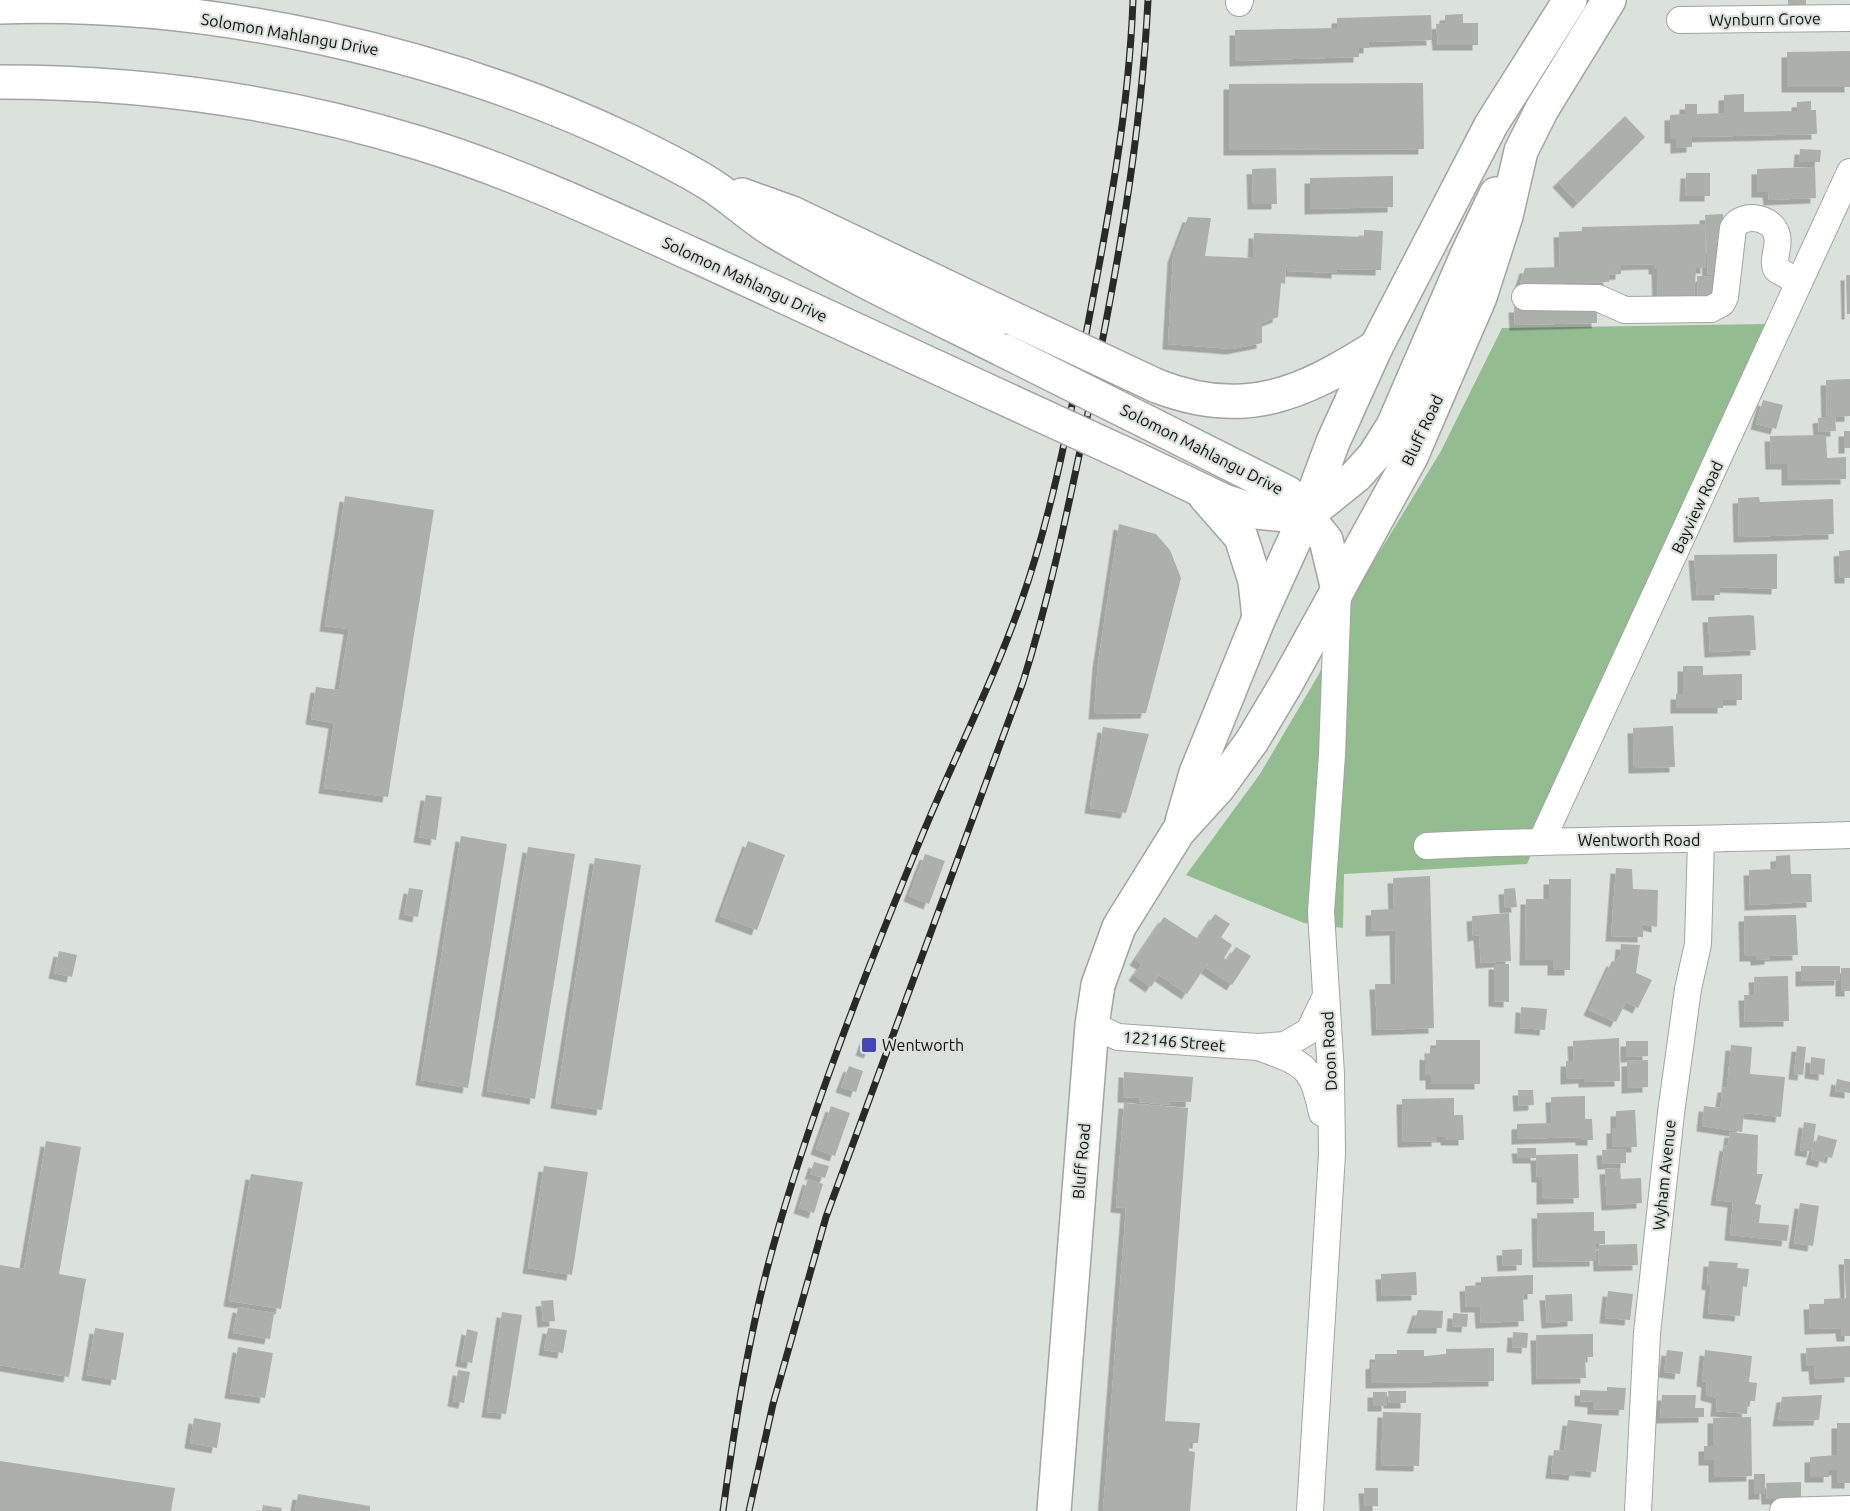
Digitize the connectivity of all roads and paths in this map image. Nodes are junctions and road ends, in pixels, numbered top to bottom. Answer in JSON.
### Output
{"nodes":[{"id":1,"x":1570,"y":0,"type":"edge"},
{"id":2,"x":1609,"y":0,"type":"edge"},
{"id":3,"x":0,"y":7,"type":"edge"},
{"id":4,"x":1850,"y":18,"type":"edge"},
{"id":5,"x":1680,"y":20,"type":"dead end"},
{"id":6,"x":0,"y":82,"type":"edge"},
{"id":7,"x":1521,"y":151,"type":"junction"},
{"id":8,"x":1850,"y":172,"type":"edge"},
{"id":9,"x":709,"y":183,"type":"junction"},
{"id":10,"x":1798,"y":282,"type":"junction"},
{"id":11,"x":1525,"y":297,"type":"dead end"},
{"id":12,"x":1376,"y":347,"type":"junction"},
{"id":13,"x":1195,"y":486,"type":"junction"},
{"id":14,"x":1305,"y":517,"type":"junction"},
{"id":15,"x":1338,"y":590,"type":"junction"},
{"id":16,"x":1259,"y":618,"type":"junction"},
{"id":17,"x":1178,"y":832,"type":"junction"},
{"id":18,"x":1850,"y":835,"type":"edge"},
{"id":19,"x":1542,"y":840,"type":"junction"},
{"id":20,"x":1701,"y":840,"type":"junction"},
{"id":21,"x":1427,"y":846,"type":"dead end"},
{"id":22,"x":1325,"y":996,"type":"junction"},
{"id":23,"x":1092,"y":1025,"type":"junction"},
{"id":24,"x":1258,"y":1047,"type":"junction"},
{"id":25,"x":1332,"y":1154,"type":"junction"},
{"id":26,"x":1850,"y":1509,"type":"edge"},
{"id":27,"x":1054,"y":1511,"type":"edge"},
{"id":28,"x":1310,"y":1511,"type":"edge"},
{"id":29,"x":1638,"y":1511,"type":"edge"},
{"id":30,"x":1783,"y":1511,"type":"edge"}],
"edges":[{"from":1,"to":12,"type":"main road","name":"Bluff Road"},
{"from":2,"to":7,"type":"main road","name":"Bluff Road"},
{"from":3,"to":9,"type":"main road","name":"Solomon Mahlangu Drive"},
{"from":4,"to":5,"type":"street","name":"Wynburn Grove"},
{"from":6,"to":13,"type":"main road","name":"Solomon Mahlangu Drive","bridge":true},
{"from":7,"to":14,"type":"main road"},
{"from":7,"to":15,"type":"main road","name":"Bluff Road"},
{"from":8,"to":10,"type":"street","name":"Bayview Road"},
{"from":9,"to":12,"type":"main road","bridge":true},
{"from":9,"to":14,"type":"main road","name":"Solomon Mahlangu Drive","bridge":true},
{"from":10,"to":11,"type":"street"},
{"from":10,"to":19,"type":"street","name":"Bayview Road"},
{"from":12,"to":14,"type":"main road","name":"Bluff Road"},
{"from":13,"to":14,"type":"main road","name":"Solomon Mahlangu Drive"},
{"from":13,"to":16,"type":"main road"},
{"from":14,"to":15,"type":"main road"},
{"from":14,"to":16,"type":"main road","name":"Bluff Road"},
{"from":15,"to":17,"type":"main road","name":"Bluff Road"},
{"from":15,"to":22,"type":"street","name":"Doon Road"},
{"from":16,"to":17,"type":"main road","name":"Bluff Road"},
{"from":17,"to":23,"type":"main road","name":"Bluff Road"},
{"from":18,"to":20,"type":"street","name":"Wentworth Road"},
{"from":19,"to":20,"type":"street","name":"Wentworth Road"},
{"from":19,"to":21,"type":"street","name":"Wentworth Road"},
{"from":20,"to":29,"type":"street","name":"Wyham Avenue"},
{"from":22,"to":24,"type":"street","name":"122146 Street"},
{"from":22,"to":25,"type":"street","name":"Doon Road"},
{"from":23,"to":24,"type":"street","name":"122146 Street"},
{"from":23,"to":27,"type":"main road","name":"Bluff Road"},
{"from":24,"to":25,"type":"street","name":"122146 Street"},
{"from":25,"to":28,"type":"street","name":"Doon Road"},
{"from":26,"to":30,"type":"street"}]}
